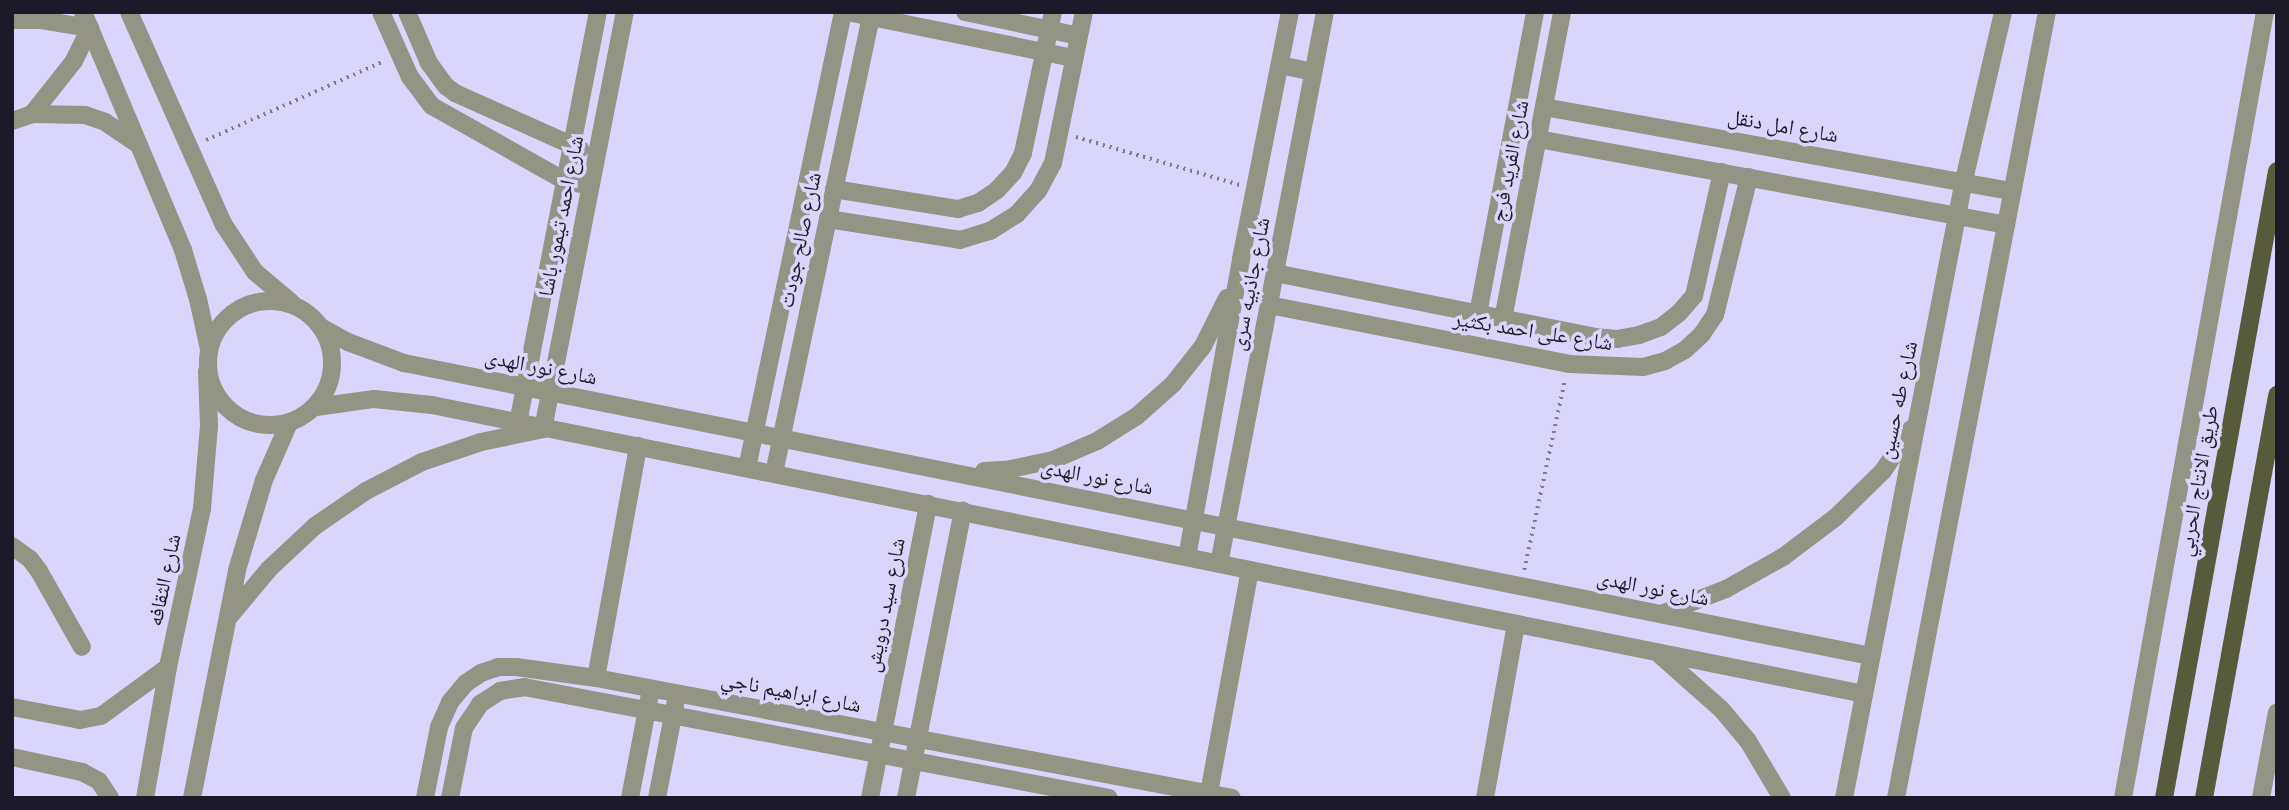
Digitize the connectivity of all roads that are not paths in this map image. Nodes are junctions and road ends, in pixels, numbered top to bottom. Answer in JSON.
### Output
{"nodes":[{"id":1,"x":129,"y":12,"type":"edge"},
{"id":2,"x":381,"y":12,"type":"edge"},
{"id":3,"x":407,"y":12,"type":"edge"},
{"id":4,"x":598,"y":12,"type":"edge"},
{"id":5,"x":625,"y":12,"type":"edge"},
{"id":6,"x":845,"y":12,"type":"edge"},
{"id":7,"x":965,"y":12,"type":"edge"},
{"id":8,"x":1084,"y":12,"type":"edge"},
{"id":9,"x":1290,"y":12,"type":"edge"},
{"id":10,"x":1325,"y":12,"type":"edge"},
{"id":11,"x":1535,"y":12,"type":"edge"},
{"id":12,"x":1562,"y":12,"type":"edge"},
{"id":13,"x":2003,"y":12,"type":"edge"},
{"id":14,"x":2047,"y":12,"type":"edge"},
{"id":15,"x":2264,"y":12,"type":"edge"},
{"id":16,"x":871,"y":17,"type":"junction"},
{"id":17,"x":12,"y":20,"type":"edge"},
{"id":18,"x":87,"y":20,"type":"edge"},
{"id":19,"x":1051,"y":21,"type":"edge"},
{"id":20,"x":1079,"y":36,"type":"junction"},
{"id":21,"x":1045,"y":52,"type":"junction"},
{"id":22,"x":1074,"y":58,"type":"junction"},
{"id":23,"x":1280,"y":65,"type":"junction"},
{"id":24,"x":1313,"y":72,"type":"junction"},
{"id":25,"x":1544,"y":107,"type":"junction"},
{"id":26,"x":32,"y":114,"type":"junction"},
{"id":27,"x":12,"y":121,"type":"edge"},
{"id":28,"x":1538,"y":139,"type":"junction"},
{"id":29,"x":139,"y":145,"type":"junction"},
{"id":30,"x":571,"y":148,"type":"junction"},
{"id":31,"x":597,"y":151,"type":"junction"},
{"id":32,"x":2277,"y":171,"type":"edge"},
{"id":33,"x":1722,"y":172,"type":"junction"},
{"id":34,"x":1749,"y":177,"type":"junction"},
{"id":35,"x":1964,"y":180,"type":"junction"},
{"id":36,"x":565,"y":181,"type":"junction"},
{"id":37,"x":590,"y":186,"type":"junction"},
{"id":38,"x":834,"y":189,"type":"junction"},
{"id":39,"x":2013,"y":191,"type":"junction"},
{"id":40,"x":978,"y":203,"type":"junction"},
{"id":41,"x":1959,"y":216,"type":"junction"},
{"id":42,"x":2006,"y":225,"type":"junction"},
{"id":43,"x":827,"y":226,"type":"junction"},
{"id":44,"x":798,"y":228,"type":"junction"},
{"id":45,"x":990,"y":231,"type":"junction"},
{"id":46,"x":1241,"y":259,"type":"junction"},
{"id":47,"x":1275,"y":273,"type":"junction"},
{"id":48,"x":1269,"y":305,"type":"junction"},
{"id":49,"x":298,"y":307,"type":"junction"},
{"id":50,"x":1478,"y":314,"type":"junction"},
{"id":51,"x":1503,"y":319,"type":"junction"},
{"id":52,"x":321,"y":327,"type":"junction"},
{"id":53,"x":1639,"y":335,"type":"junction"},
{"id":54,"x":209,"y":349,"type":"junction"},
{"id":55,"x":1643,"y":367,"type":"junction"},
{"id":56,"x":207,"y":371,"type":"junction"},
{"id":57,"x":525,"y":387,"type":"junction"},
{"id":58,"x":550,"y":392,"type":"junction"},
{"id":59,"x":2277,"y":394,"type":"edge"},
{"id":60,"x":316,"y":407,"type":"junction"},
{"id":61,"x":1917,"y":420,"type":"junction"},
{"id":62,"x":289,"y":423,"type":"junction"},
{"id":63,"x":518,"y":423,"type":"junction"},
{"id":64,"x":543,"y":429,"type":"junction"},
{"id":65,"x":754,"y":433,"type":"junction"},
{"id":66,"x":781,"y":438,"type":"junction"},
{"id":67,"x":638,"y":446,"type":"junction"},
{"id":68,"x":747,"y":468,"type":"junction"},
{"id":69,"x":958,"y":472,"type":"junction"},
{"id":70,"x":774,"y":473,"type":"junction"},
{"id":71,"x":928,"y":504,"type":"junction"},
{"id":72,"x":963,"y":511,"type":"junction"},
{"id":73,"x":1194,"y":520,"type":"junction"},
{"id":74,"x":1226,"y":526,"type":"junction"},
{"id":75,"x":12,"y":546,"type":"edge"},
{"id":76,"x":1187,"y":557,"type":"junction"},
{"id":77,"x":1219,"y":564,"type":"junction"},
{"id":78,"x":1250,"y":570,"type":"junction"},
{"id":79,"x":1664,"y":613,"type":"junction"},
{"id":80,"x":229,"y":617,"type":"junction"},
{"id":81,"x":1516,"y":624,"type":"junction"},
{"id":82,"x":82,"y":647,"type":"dead end"},
{"id":83,"x":1658,"y":652,"type":"junction"},
{"id":84,"x":1870,"y":656,"type":"junction"},
{"id":85,"x":168,"y":667,"type":"junction"},
{"id":86,"x":596,"y":678,"type":"junction"},
{"id":87,"x":466,"y":683,"type":"junction"},
{"id":88,"x":651,"y":689,"type":"junction"},
{"id":89,"x":677,"y":694,"type":"junction"},
{"id":90,"x":1864,"y":694,"type":"junction"},
{"id":91,"x":480,"y":704,"type":"junction"},
{"id":92,"x":12,"y":707,"type":"edge"},
{"id":93,"x":647,"y":711,"type":"junction"},
{"id":94,"x":2277,"y":712,"type":"edge"},
{"id":95,"x":673,"y":716,"type":"junction"},
{"id":96,"x":883,"y":732,"type":"junction"},
{"id":97,"x":918,"y":739,"type":"junction"},
{"id":98,"x":879,"y":754,"type":"junction"},
{"id":99,"x":12,"y":757,"type":"edge"},
{"id":100,"x":914,"y":761,"type":"junction"},
{"id":101,"x":1155,"y":791,"type":"edge"},
{"id":102,"x":1209,"y":793,"type":"junction"},
{"id":103,"x":1186,"y":794,"type":"edge"},
{"id":104,"x":110,"y":798,"type":"edge"},
{"id":105,"x":145,"y":798,"type":"edge"},
{"id":106,"x":192,"y":798,"type":"edge"},
{"id":107,"x":425,"y":798,"type":"edge"},
{"id":108,"x":450,"y":798,"type":"edge"},
{"id":109,"x":630,"y":798,"type":"edge"},
{"id":110,"x":657,"y":798,"type":"edge"},
{"id":111,"x":870,"y":798,"type":"edge"},
{"id":112,"x":906,"y":798,"type":"edge"},
{"id":113,"x":1109,"y":798,"type":"edge"},
{"id":114,"x":1232,"y":798,"type":"edge"},
{"id":115,"x":1485,"y":798,"type":"edge"},
{"id":116,"x":1782,"y":798,"type":"edge"},
{"id":117,"x":1844,"y":798,"type":"edge"},
{"id":118,"x":1896,"y":798,"type":"edge"},
{"id":119,"x":2123,"y":798,"type":"edge"},
{"id":120,"x":2164,"y":798,"type":"edge"},
{"id":121,"x":2204,"y":798,"type":"edge"},
{"id":122,"x":2261,"y":798,"type":"edge"}],
"edges":[{"from":1,"to":49,"type":"street"},
{"from":2,"to":36,"type":"street"},
{"from":3,"to":30,"type":"street"},
{"from":4,"to":30,"type":"street","name":"شارع احمد تيمور باشا"},
{"from":5,"to":31,"type":"street","name":"شارع احمد تيمور باشا"},
{"from":6,"to":16,"type":"street"},
{"from":6,"to":44,"type":"street","name":"شارع صالح جودت"},
{"from":7,"to":19,"type":"street"},
{"from":8,"to":20,"type":"street"},
{"from":9,"to":23,"type":"street","name":"شارع جاذبيه سرى"},
{"from":10,"to":24,"type":"street","name":"شارع جاذبيه سرى"},
{"from":11,"to":50,"type":"street","name":"شارع الفريد فرج"},
{"from":12,"to":25,"type":"street","name":"شارع الفريد فرج"},
{"from":13,"to":35,"type":"street","name":"شارع طه حسين"},
{"from":14,"to":39,"type":"street"},
{"from":15,"to":119,"type":"street"},
{"from":16,"to":21,"type":"street"},
{"from":16,"to":38,"type":"street","name":"شارع صالح جودت"},
{"from":17,"to":18,"type":"street"},
{"from":18,"to":26,"type":"street"},
{"from":18,"to":29,"type":"street"},
{"from":19,"to":20,"type":"street"},
{"from":19,"to":21,"type":"street"},
{"from":20,"to":22,"type":"street"},
{"from":21,"to":22,"type":"street"},
{"from":21,"to":40,"type":"street"},
{"from":22,"to":45,"type":"street"},
{"from":23,"to":24,"type":"street"},
{"from":23,"to":46,"type":"street","name":"شارع جاذبيه سرى"},
{"from":24,"to":47,"type":"street","name":"شارع جاذبيه سرى"},
{"from":25,"to":28,"type":"street","name":"شارع الفريد فرج"},
{"from":25,"to":35,"type":"street","name":"شارع امل دنقل"},
{"from":26,"to":27,"type":"street"},
{"from":26,"to":29,"type":"street"},
{"from":28,"to":33,"type":"street"},
{"from":28,"to":51,"type":"street","name":"شارع الفريد فرج"},
{"from":29,"to":54,"type":"street"},
{"from":30,"to":31,"type":"street"},
{"from":30,"to":36,"type":"street","name":"شارع احمد تيمور باشا"},
{"from":31,"to":37,"type":"street","name":"شارع احمد تيمور باشا"},
{"from":32,"to":120,"type":"main road","name":"طريق الانتاج الحربي"},
{"from":33,"to":34,"type":"street"},
{"from":33,"to":53,"type":"street","name":"شارع على احمد بكثير"},
{"from":34,"to":41,"type":"street"},
{"from":34,"to":55,"type":"street","name":"شارع على احمد بكثير"},
{"from":35,"to":39,"type":"street","name":"شارع امل دنقل"},
{"from":35,"to":41,"type":"street","name":"شارع طه حسين"},
{"from":36,"to":37,"type":"street"},
{"from":36,"to":57,"type":"street","name":"شارع احمد تيمور باشا"},
{"from":37,"to":58,"type":"street","name":"شارع احمد تيمور باشا"},
{"from":38,"to":40,"type":"street"},
{"from":38,"to":43,"type":"street","name":"شارع صالح جودت"},
{"from":39,"to":42,"type":"street"},
{"from":40,"to":45,"type":"street"},
{"from":41,"to":42,"type":"street"},
{"from":41,"to":61,"type":"street","name":"شارع طه حسين"},
{"from":42,"to":118,"type":"street"},
{"from":43,"to":44,"type":"street"},
{"from":43,"to":45,"type":"street"},
{"from":43,"to":66,"type":"street","name":"شارع صالح جودت"},
{"from":44,"to":65,"type":"street","name":"شارع صالح جودت"},
{"from":46,"to":69,"type":"street"},
{"from":46,"to":73,"type":"street","name":"شارع جاذبيه سرى"},
{"from":47,"to":48,"type":"street","name":"شارع جاذبيه سرى"},
{"from":47,"to":50,"type":"street","name":"شارع على احمد بكثير"},
{"from":48,"to":55,"type":"street","name":"شارع على احمد بكثير"},
{"from":48,"to":74,"type":"street","name":"شارع جاذبيه سرى"},
{"from":49,"to":52,"type":"street"},
{"from":49,"to":54,"type":"street"},
{"from":50,"to":51,"type":"street","name":"شارع على احمد بكثير"},
{"from":51,"to":53,"type":"street","name":"شارع على احمد بكثير"},
{"from":52,"to":57,"type":"street","name":"شارع نور الهدى"},
{"from":52,"to":60,"type":"street"},
{"from":53,"to":55,"type":"street"},
{"from":54,"to":56,"type":"street"},
{"from":56,"to":62,"type":"street"},
{"from":56,"to":85,"type":"street","name":"شارع الثقافه"},
{"from":57,"to":58,"type":"street","name":"شارع نور الهدى"},
{"from":57,"to":63,"type":"street","name":"شارع احمد تيمور باشا"},
{"from":58,"to":64,"type":"street","name":"شارع احمد تيمور باشا"},
{"from":58,"to":65,"type":"street","name":"شارع نور الهدى"},
{"from":59,"to":121,"type":"main road"},
{"from":60,"to":62,"type":"street"},
{"from":60,"to":63,"type":"street"},
{"from":61,"to":79,"type":"street"},
{"from":61,"to":84,"type":"street","name":"شارع طه حسين"},
{"from":62,"to":80,"type":"street"},
{"from":63,"to":64,"type":"street"},
{"from":64,"to":67,"type":"street"},
{"from":64,"to":80,"type":"street"},
{"from":65,"to":66,"type":"street","name":"شارع نور الهدى"},
{"from":65,"to":68,"type":"street","name":"شارع صالح جودت"},
{"from":66,"to":69,"type":"street","name":"شارع نور الهدى"},
{"from":66,"to":70,"type":"street","name":"شارع صالح جودت"},
{"from":67,"to":68,"type":"street"},
{"from":67,"to":86,"type":"street"},
{"from":68,"to":70,"type":"street"},
{"from":69,"to":73,"type":"street","name":"شارع نور الهدى"},
{"from":70,"to":71,"type":"street"},
{"from":71,"to":72,"type":"street"},
{"from":71,"to":96,"type":"street","name":"شارع سيد درويش"},
{"from":72,"to":76,"type":"street"},
{"from":72,"to":97,"type":"street"},
{"from":73,"to":74,"type":"street","name":"شارع نور الهدى"},
{"from":73,"to":76,"type":"street","name":"شارع جاذبيه سرى"},
{"from":74,"to":77,"type":"street","name":"شارع جاذبيه سرى"},
{"from":74,"to":79,"type":"street","name":"شارع نور الهدى"},
{"from":75,"to":82,"type":"street"},
{"from":76,"to":77,"type":"street"},
{"from":77,"to":78,"type":"street"},
{"from":78,"to":81,"type":"street"},
{"from":78,"to":102,"type":"street"},
{"from":79,"to":84,"type":"street","name":"شارع نور الهدى"},
{"from":80,"to":106,"type":"street"},
{"from":81,"to":83,"type":"street"},
{"from":81,"to":115,"type":"street"},
{"from":83,"to":90,"type":"street"},
{"from":83,"to":116,"type":"street"},
{"from":84,"to":90,"type":"street","name":"شارع طه حسين"},
{"from":85,"to":92,"type":"street"},
{"from":85,"to":105,"type":"street","name":"شارع الثقافه"},
{"from":86,"to":87,"type":"street","name":"شارع ابراهيم ناجي"},
{"from":86,"to":88,"type":"street","name":"شارع ابراهيم ناجي"},
{"from":87,"to":91,"type":"street"},
{"from":87,"to":107,"type":"street","name":"شارع ابراهيم ناجي"},
{"from":88,"to":89,"type":"street","name":"شارع ابراهيم ناجي"},
{"from":88,"to":93,"type":"street"},
{"from":89,"to":95,"type":"street"},
{"from":89,"to":96,"type":"street","name":"شارع ابراهيم ناجي"},
{"from":90,"to":117,"type":"street","name":"شارع طه حسين"},
{"from":91,"to":93,"type":"street"},
{"from":91,"to":108,"type":"street"},
{"from":93,"to":95,"type":"street"},
{"from":93,"to":109,"type":"street"},
{"from":94,"to":122,"type":"street"},
{"from":95,"to":98,"type":"street"},
{"from":95,"to":110,"type":"street"},
{"from":96,"to":97,"type":"street","name":"شارع ابراهيم ناجي"},
{"from":96,"to":98,"type":"street","name":"شارع سيد درويش"},
{"from":97,"to":100,"type":"street"},
{"from":97,"to":101,"type":"street","name":"شارع ابراهيم ناجي"},
{"from":98,"to":100,"type":"street"},
{"from":98,"to":111,"type":"street","name":"شارع سيد درويش"},
{"from":99,"to":104,"type":"street"},
{"from":100,"to":112,"type":"street"},
{"from":100,"to":113,"type":"street"},
{"from":101,"to":103,"type":"street","name":"شارع ابراهيم ناجي"},
{"from":102,"to":103,"type":"street","name":"شارع ابراهيم ناجي"},
{"from":102,"to":114,"type":"street","name":"شارع ابراهيم ناجي"}]}
